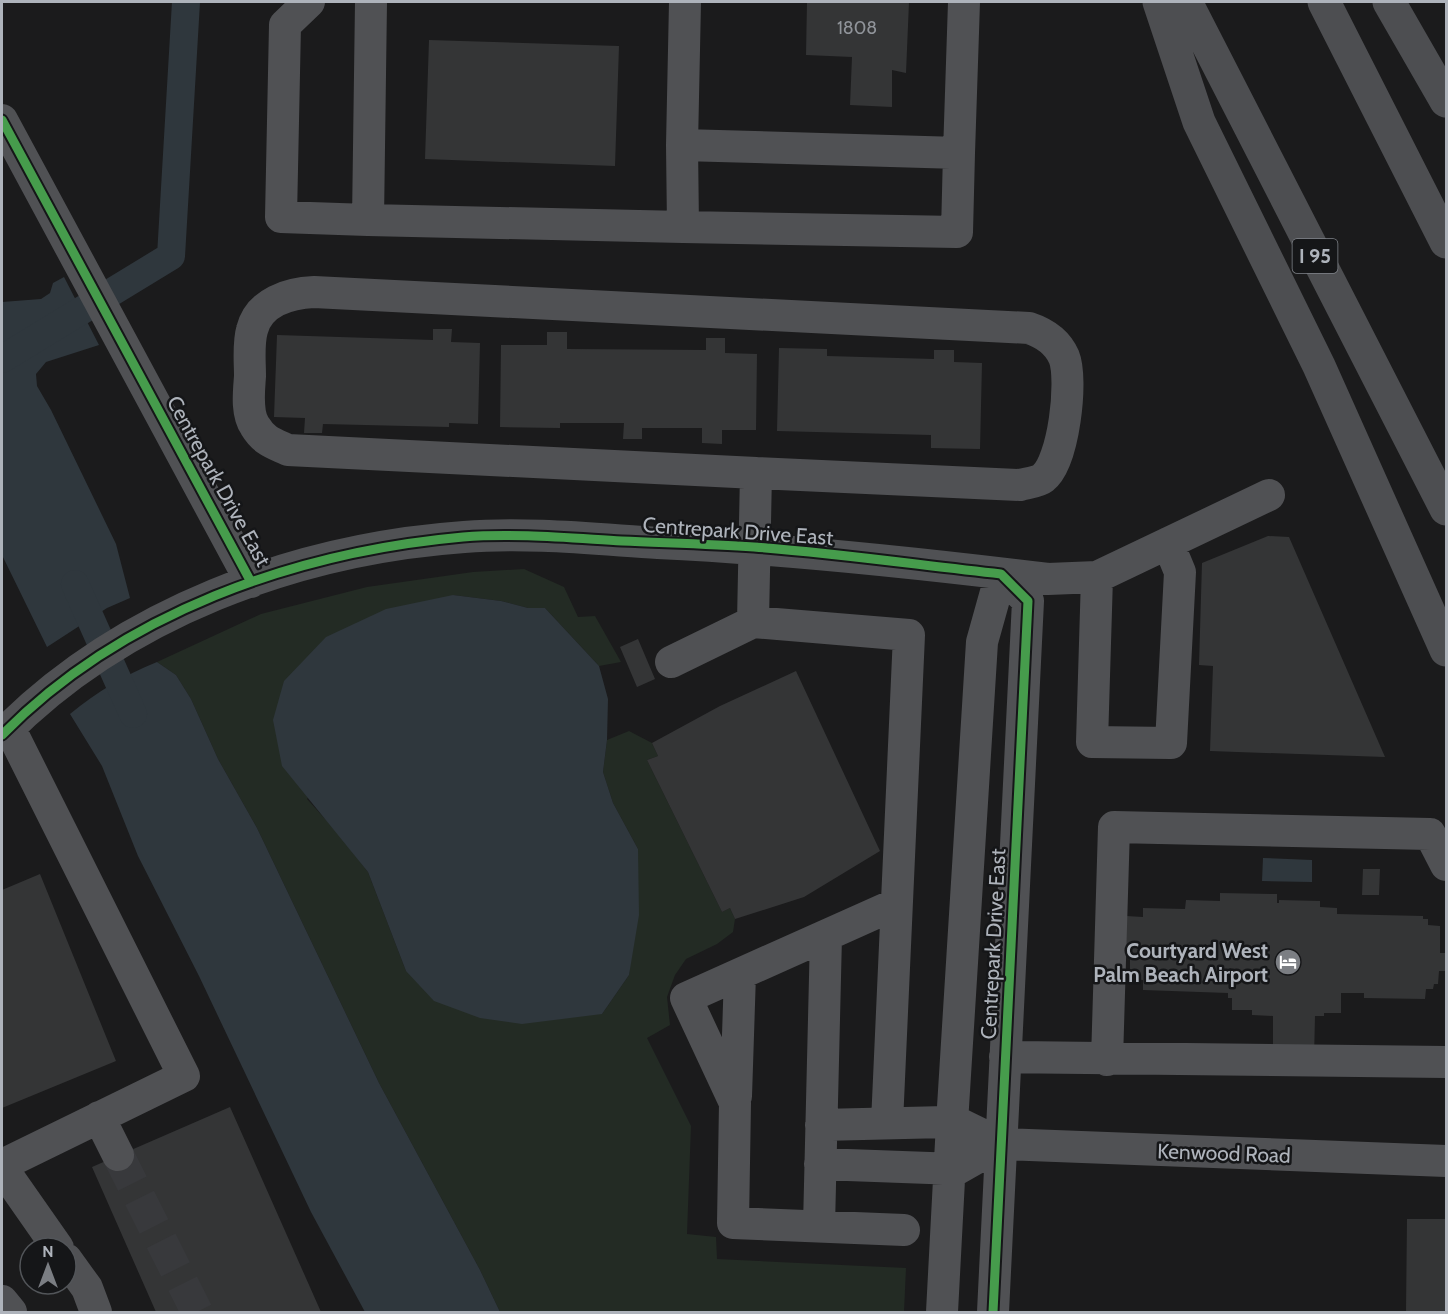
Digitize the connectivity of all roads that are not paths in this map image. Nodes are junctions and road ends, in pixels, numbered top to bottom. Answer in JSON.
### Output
{"nodes":[{"id":1,"x":309,"y":2,"type":"edge"},
{"id":2,"x":371,"y":2,"type":"edge"},
{"id":3,"x":685,"y":2,"type":"edge"},
{"id":4,"x":964,"y":2,"type":"edge"},
{"id":5,"x":1159,"y":2,"type":"edge"},
{"id":6,"x":1186,"y":2,"type":"edge"},
{"id":7,"x":1324,"y":2,"type":"edge"},
{"id":8,"x":1389,"y":2,"type":"edge"},
{"id":9,"x":1446,"y":101,"type":"edge"},
{"id":10,"x":2,"y":120,"type":"edge"},
{"id":11,"x":682,"y":145,"type":"junction"},
{"id":12,"x":959,"y":153,"type":"junction"},
{"id":13,"x":368,"y":220,"type":"junction"},
{"id":14,"x":683,"y":227,"type":"junction"},
{"id":15,"x":1446,"y":242,"type":"edge"},
{"id":16,"x":756,"y":472,"type":"junction"},
{"id":17,"x":1269,"y":495,"type":"dead end"},
{"id":18,"x":1446,"y":509,"type":"edge"},
{"id":19,"x":1168,"y":543,"type":"junction"},
{"id":20,"x":754,"y":547,"type":"junction"},
{"id":21,"x":1000,"y":574,"type":"junction"},
{"id":22,"x":1097,"y":577,"type":"junction"},
{"id":23,"x":251,"y":582,"type":"junction"},
{"id":24,"x":753,"y":622,"type":"junction"},
{"id":25,"x":1446,"y":650,"type":"edge"},
{"id":26,"x":671,"y":662,"type":"dead end"},
{"id":27,"x":12,"y":724,"type":"edge"},
{"id":28,"x":1446,"y":865,"type":"edge"},
{"id":29,"x":896,"y":904,"type":"junction"},
{"id":30,"x":826,"y":936,"type":"junction"},
{"id":31,"x":740,"y":974,"type":"junction"},
{"id":32,"x":1005,"y":1057,"type":"junction"},
{"id":33,"x":1107,"y":1060,"type":"junction"},
{"id":34,"x":1446,"y":1062,"type":"edge"},
{"id":35,"x":735,"y":1103,"type":"junction"},
{"id":36,"x":99,"y":1117,"type":"junction"},
{"id":37,"x":887,"y":1123,"type":"junction"},
{"id":38,"x":952,"y":1123,"type":"junction"},
{"id":39,"x":821,"y":1125,"type":"junction"},
{"id":40,"x":1001,"y":1144,"type":"junction"},
{"id":41,"x":118,"y":1155,"type":"tunnel mouth"},
{"id":42,"x":1446,"y":1161,"type":"edge"},
{"id":43,"x":820,"y":1164,"type":"junction"},
{"id":44,"x":2,"y":1166,"type":"edge"},
{"id":45,"x":951,"y":1170,"type":"junction"},
{"id":46,"x":819,"y":1226,"type":"junction"},
{"id":47,"x":904,"y":1230,"type":"dead end"},
{"id":48,"x":50,"y":1236,"type":"edge"},
{"id":49,"x":78,"y":1276,"type":"edge"},
{"id":50,"x":2,"y":1301,"type":"edge"},
{"id":51,"x":11,"y":1312,"type":"edge"},
{"id":52,"x":96,"y":1312,"type":"edge"},
{"id":53,"x":942,"y":1312,"type":"edge"},
{"id":54,"x":993,"y":1312,"type":"edge"}],
"edges":[{"from":1,"to":13,"type":"street"},
{"from":2,"to":13,"type":"street"},
{"from":3,"to":11,"type":"street"},
{"from":4,"to":12,"type":"street"},
{"from":5,"to":25,"type":"highway"},
{"from":6,"to":18,"type":"highway","number":"I 95"},
{"from":7,"to":15,"type":"highway"},
{"from":8,"to":9,"type":"highway"},
{"from":10,"to":23,"type":"street","name":"Centrepark Drive East"},
{"from":11,"to":12,"type":"street"},
{"from":11,"to":14,"type":"street"},
{"from":12,"to":14,"type":"street"},
{"from":13,"to":14,"type":"street"},
{"from":16,"to":16,"type":"street"},
{"from":16,"to":20,"type":"street"},
{"from":17,"to":19,"type":"street"},
{"from":19,"to":22,"type":"street"},
{"from":19,"to":22,"type":"street"},
{"from":20,"to":21,"type":"street","name":"Centrepark Drive East"},
{"from":20,"to":23,"type":"street","name":"Centrepark Drive East"},
{"from":20,"to":24,"type":"street"},
{"from":21,"to":22,"type":"street"},
{"from":21,"to":32,"type":"street","name":"Centrepark Drive East"},
{"from":21,"to":38,"type":"street","name":"Centrepark Drive East"},
{"from":23,"to":27,"type":"street"},
{"from":24,"to":26,"type":"street"},
{"from":24,"to":29,"type":"street"},
{"from":27,"to":36,"type":"street"},
{"from":28,"to":33,"type":"street"},
{"from":29,"to":30,"type":"street"},
{"from":29,"to":37,"type":"street"},
{"from":30,"to":31,"type":"street"},
{"from":30,"to":39,"type":"street"},
{"from":31,"to":35,"type":"street"},
{"from":31,"to":35,"type":"street"},
{"from":32,"to":33,"type":"street"},
{"from":32,"to":40,"type":"street","name":"Centrepark Drive East"},
{"from":33,"to":34,"type":"street"},
{"from":35,"to":46,"type":"street"},
{"from":36,"to":41,"type":"street"},
{"from":36,"to":44,"type":"street"},
{"from":37,"to":38,"type":"street"},
{"from":37,"to":39,"type":"street"},
{"from":38,"to":40,"type":"street"},
{"from":38,"to":45,"type":"street","name":"Centrepark Drive East"},
{"from":39,"to":43,"type":"street"},
{"from":40,"to":42,"type":"street","name":"Kenwood Road"},
{"from":40,"to":45,"type":"street"},
{"from":40,"to":54,"type":"street","name":"Centrepark Drive East"},
{"from":43,"to":45,"type":"street"},
{"from":43,"to":46,"type":"street"},
{"from":44,"to":48,"type":"street"},
{"from":45,"to":53,"type":"street","name":"Centrepark Drive East"},
{"from":46,"to":47,"type":"street"},
{"from":49,"to":52,"type":"street"},
{"from":50,"to":51,"type":"street"}]}
